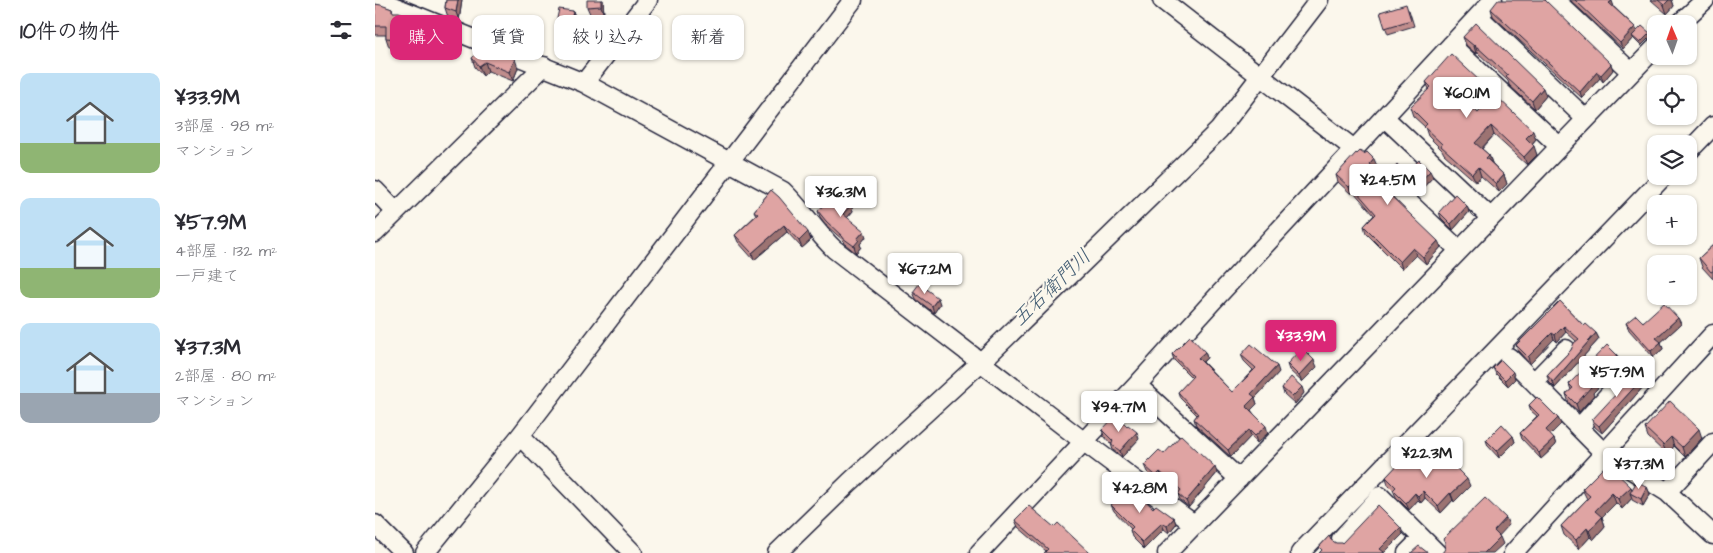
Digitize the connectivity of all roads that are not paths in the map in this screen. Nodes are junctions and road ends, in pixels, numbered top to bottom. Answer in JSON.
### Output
{"nodes":[{"id":1,"x":648,"y":0,"type":"edge"},
{"id":2,"x":853,"y":0,"type":"edge"},
{"id":3,"x":1162,"y":0,"type":"edge"},
{"id":4,"x":1319,"y":0,"type":"edge"},
{"id":5,"x":1493,"y":0,"type":"edge"},
{"id":6,"x":1555,"y":0,"type":"edge"},
{"id":7,"x":1705,"y":0,"type":"edge"},
{"id":8,"x":384,"y":2,"type":"edge"},
{"id":9,"x":1689,"y":15,"type":"edge"},
{"id":10,"x":1478,"y":16,"type":"junction"},
{"id":11,"x":1451,"y":45,"type":"junction"},
{"id":12,"x":1647,"y":56,"type":"edge"},
{"id":13,"x":544,"y":66,"type":"junction"},
{"id":14,"x":1631,"y":72,"type":"junction"},
{"id":15,"x":1260,"y":77,"type":"junction"},
{"id":16,"x":584,"y":83,"type":"junction"},
{"id":17,"x":1384,"y":117,"type":"junction"},
{"id":18,"x":1587,"y":119,"type":"junction"},
{"id":19,"x":1713,"y":126,"type":"edge"},
{"id":20,"x":1697,"y":143,"type":"edge"},
{"id":21,"x":1559,"y":146,"type":"junction"},
{"id":22,"x":1354,"y":149,"type":"junction"},
{"id":23,"x":731,"y":162,"type":"junction"},
{"id":24,"x":1655,"y":185,"type":"edge"},
{"id":25,"x":375,"y":190,"type":"edge"},
{"id":26,"x":1398,"y":192,"type":"dead end"},
{"id":27,"x":397,"y":212,"type":"junction"},
{"id":28,"x":1491,"y":217,"type":"junction"},
{"id":29,"x":375,"y":233,"type":"edge"},
{"id":30,"x":1459,"y":250,"type":"junction"},
{"id":31,"x":1713,"y":334,"type":"edge"},
{"id":32,"x":1566,"y":349,"type":"dead end"},
{"id":33,"x":1509,"y":357,"type":"dead end"},
{"id":34,"x":981,"y":362,"type":"junction"},
{"id":35,"x":1534,"y":382,"type":"junction"},
{"id":36,"x":1137,"y":385,"type":"junction"},
{"id":37,"x":1611,"y":392,"type":"dead end"},
{"id":38,"x":1579,"y":428,"type":"junction"},
{"id":39,"x":520,"y":436,"type":"junction"},
{"id":40,"x":1083,"y":441,"type":"junction"},
{"id":41,"x":1713,"y":442,"type":"edge"},
{"id":42,"x":1603,"y":452,"type":"junction"},
{"id":43,"x":1239,"y":480,"type":"junction"},
{"id":44,"x":1667,"y":492,"type":"junction"},
{"id":45,"x":375,"y":524,"type":"edge"},
{"id":46,"x":1195,"y":525,"type":"junction"},
{"id":47,"x":1713,"y":535,"type":"edge"},
{"id":48,"x":1422,"y":538,"type":"junction"},
{"id":49,"x":1341,"y":539,"type":"dead end"},
{"id":50,"x":981,"y":552,"type":"edge"},
{"id":51,"x":404,"y":553,"type":"edge"},
{"id":52,"x":425,"y":553,"type":"edge"},
{"id":53,"x":633,"y":553,"type":"edge"},
{"id":54,"x":777,"y":553,"type":"edge"},
{"id":55,"x":1167,"y":553,"type":"edge"},
{"id":56,"x":1300,"y":553,"type":"edge"},
{"id":57,"x":1407,"y":553,"type":"edge"},
{"id":58,"x":1437,"y":553,"type":"edge"},
{"id":59,"x":1513,"y":553,"type":"edge"}],
"edges":[{"from":1,"to":16,"type":"street"},
{"from":2,"to":23,"type":"street"},
{"from":3,"to":15,"type":"street"},
{"from":4,"to":15,"type":"street"},
{"from":5,"to":10,"type":"street"},
{"from":6,"to":14,"type":"street"},
{"from":7,"to":9,"type":"street"},
{"from":8,"to":13,"type":"street"},
{"from":10,"to":11,"type":"street"},
{"from":10,"to":18,"type":"street"},
{"from":11,"to":17,"type":"street"},
{"from":11,"to":21,"type":"street"},
{"from":12,"to":14,"type":"street"},
{"from":13,"to":16,"type":"street"},
{"from":13,"to":27,"type":"street"},
{"from":14,"to":18,"type":"street"},
{"from":15,"to":22,"type":"street"},
{"from":15,"to":34,"type":"street"},
{"from":16,"to":23,"type":"street"},
{"from":17,"to":22,"type":"street"},
{"from":17,"to":28,"type":"street"},
{"from":18,"to":21,"type":"street"},
{"from":19,"to":20,"type":"street"},
{"from":21,"to":28,"type":"street"},
{"from":22,"to":36,"type":"street"},
{"from":23,"to":34,"type":"street"},
{"from":23,"to":39,"type":"street"},
{"from":24,"to":56,"type":"street"},
{"from":25,"to":27,"type":"street"},
{"from":26,"to":30,"type":"street"},
{"from":27,"to":29,"type":"street"},
{"from":28,"to":30,"type":"street"},
{"from":30,"to":43,"type":"street"},
{"from":31,"to":42,"type":"street"},
{"from":32,"to":35,"type":"street"},
{"from":33,"to":35,"type":"street"},
{"from":34,"to":40,"type":"street"},
{"from":34,"to":54,"type":"street"},
{"from":35,"to":38,"type":"street"},
{"from":36,"to":40,"type":"street"},
{"from":36,"to":43,"type":"street"},
{"from":37,"to":38,"type":"street"},
{"from":38,"to":42,"type":"street"},
{"from":39,"to":52,"type":"street"},
{"from":39,"to":53,"type":"street"},
{"from":40,"to":46,"type":"street"},
{"from":40,"to":50,"type":"street"},
{"from":41,"to":44,"type":"street"},
{"from":42,"to":44,"type":"street"},
{"from":42,"to":59,"type":"street"},
{"from":43,"to":46,"type":"street"},
{"from":44,"to":47,"type":"street"},
{"from":45,"to":51,"type":"street"},
{"from":46,"to":55,"type":"street"},
{"from":48,"to":49,"type":"street"},
{"from":48,"to":57,"type":"street"},
{"from":48,"to":58,"type":"street"}]}
